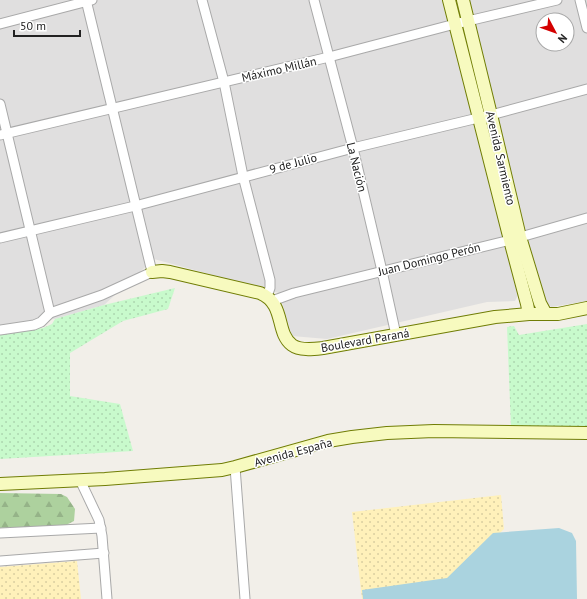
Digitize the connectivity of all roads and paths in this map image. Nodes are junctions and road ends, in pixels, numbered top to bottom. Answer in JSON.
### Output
{"nodes":[{"id":1,"x":88,"y":0,"type":"edge"},
{"id":2,"x":202,"y":0,"type":"edge"},
{"id":3,"x":314,"y":0,"type":"edge"},
{"id":4,"x":449,"y":0,"type":"edge"},
{"id":5,"x":463,"y":0,"type":"edge"},
{"id":6,"x":557,"y":0,"type":"edge"},
{"id":7,"x":580,"y":0,"type":"edge"},
{"id":8,"x":468,"y":21,"type":"junction"},
{"id":9,"x":0,"y":24,"type":"edge"},
{"id":10,"x":455,"y":24,"type":"junction"},
{"id":11,"x":587,"y":28,"type":"edge"},
{"id":12,"x":329,"y":57,"type":"junction"},
{"id":13,"x":224,"y":82,"type":"junction"},
{"id":14,"x":587,"y":89,"type":"edge"},
{"id":15,"x":0,"y":104,"type":"edge"},
{"id":16,"x":112,"y":108,"type":"junction"},
{"id":17,"x":492,"y":115,"type":"junction"},
{"id":18,"x":478,"y":118,"type":"junction"},
{"id":19,"x":4,"y":134,"type":"edge"},
{"id":20,"x":352,"y":148,"type":"junction"},
{"id":21,"x":243,"y":176,"type":"junction"},
{"id":22,"x":136,"y":206,"type":"junction"},
{"id":23,"x":587,"y":218,"type":"edge"},
{"id":24,"x":31,"y":231,"type":"junction"},
{"id":25,"x":0,"y":238,"type":"edge"},
{"id":26,"x":515,"y":239,"type":"junction"},
{"id":27,"x":382,"y":271,"type":"junction"},
{"id":28,"x":152,"y":272,"type":"junction"},
{"id":29,"x":269,"y":298,"type":"junction"},
{"id":30,"x":587,"y":308,"type":"edge"},
{"id":31,"x":50,"y":313,"type":"junction"},
{"id":32,"x":529,"y":314,"type":"junction"},
{"id":33,"x":546,"y":314,"type":"junction"},
{"id":34,"x":0,"y":330,"type":"edge"},
{"id":35,"x":396,"y":335,"type":"junction"},
{"id":36,"x":587,"y":433,"type":"edge"},
{"id":37,"x":235,"y":468,"type":"junction"},
{"id":38,"x":80,"y":480,"type":"junction"},
{"id":39,"x":0,"y":484,"type":"edge"},
{"id":40,"x":100,"y":528,"type":"junction"},
{"id":41,"x":0,"y":532,"type":"edge"},
{"id":42,"x":104,"y":553,"type":"junction"},
{"id":43,"x":0,"y":561,"type":"edge"},
{"id":44,"x":107,"y":599,"type":"edge"},
{"id":45,"x":245,"y":599,"type":"edge"}],
"edges":[{"from":1,"to":9,"type":"street"},
{"from":1,"to":16,"type":"street"},
{"from":2,"to":13,"type":"street"},
{"from":3,"to":12,"type":"street","name":"La Nación"},
{"from":4,"to":10,"type":"main road","name":"Avenida Sarmiento"},
{"from":5,"to":8,"type":"main road","name":"Avenida Sarmiento"},
{"from":6,"to":8,"type":"street","name":"Máximo Millán"},
{"from":7,"to":11,"type":"street"},
{"from":8,"to":10,"type":"street","name":"Máximo Millán"},
{"from":8,"to":17,"type":"main road","name":"Avenida Sarmiento"},
{"from":10,"to":12,"type":"street","name":"Máximo Millán"},
{"from":10,"to":18,"type":"main road","name":"Avenida Sarmiento"},
{"from":12,"to":13,"type":"street","name":"Máximo Millán"},
{"from":12,"to":20,"type":"street","name":"La Nación"},
{"from":13,"to":16,"type":"street","name":"Máximo Millán"},
{"from":13,"to":21,"type":"street"},
{"from":14,"to":17,"type":"street","name":"9 de Julio"},
{"from":15,"to":19,"type":"street"},
{"from":16,"to":19,"type":"street","name":"Máximo Millán"},
{"from":16,"to":22,"type":"street"},
{"from":17,"to":18,"type":"street","name":"9 de Julio"},
{"from":17,"to":26,"type":"main road","name":"Avenida Sarmiento"},
{"from":18,"to":20,"type":"street","name":"9 de Julio"},
{"from":18,"to":26,"type":"main road","name":"Avenida Sarmiento"},
{"from":19,"to":24,"type":"street"},
{"from":20,"to":21,"type":"street","name":"9 de Julio"},
{"from":20,"to":27,"type":"street","name":"La Nación"},
{"from":21,"to":22,"type":"street","name":"9 de Julio"},
{"from":21,"to":29,"type":"street"},
{"from":22,"to":24,"type":"street","name":"9 de Julio"},
{"from":22,"to":28,"type":"street"},
{"from":23,"to":26,"type":"street","name":"Juan Domingo Perón"},
{"from":24,"to":25,"type":"street","name":"9 de Julio"},
{"from":24,"to":31,"type":"street"},
{"from":26,"to":27,"type":"street","name":"Juan Domingo Perón"},
{"from":26,"to":32,"type":"main road","name":"Avenida Sarmiento"},
{"from":26,"to":33,"type":"main road","name":"Avenida Sarmiento"},
{"from":27,"to":29,"type":"street","name":"Juan Domingo Perón"},
{"from":27,"to":35,"type":"street","name":"La Nación"},
{"from":28,"to":29,"type":"main road"},
{"from":28,"to":31,"type":"street"},
{"from":29,"to":35,"type":"main road","name":"Boulevard Paraná"},
{"from":30,"to":33,"type":"main road","name":"Boulevard Paraná"},
{"from":31,"to":34,"type":"street"},
{"from":32,"to":33,"type":"main road","name":"Boulevard Paraná"},
{"from":32,"to":35,"type":"main road","name":"Boulevard Paraná"},
{"from":36,"to":37,"type":"main road","name":"Avenida España"},
{"from":37,"to":38,"type":"main road","name":"Avenida España"},
{"from":37,"to":45,"type":"street"},
{"from":38,"to":39,"type":"main road","name":"Avenida España"},
{"from":38,"to":40,"type":"street"},
{"from":40,"to":41,"type":"street"},
{"from":40,"to":42,"type":"street"},
{"from":42,"to":43,"type":"street"},
{"from":42,"to":44,"type":"street"}]}
